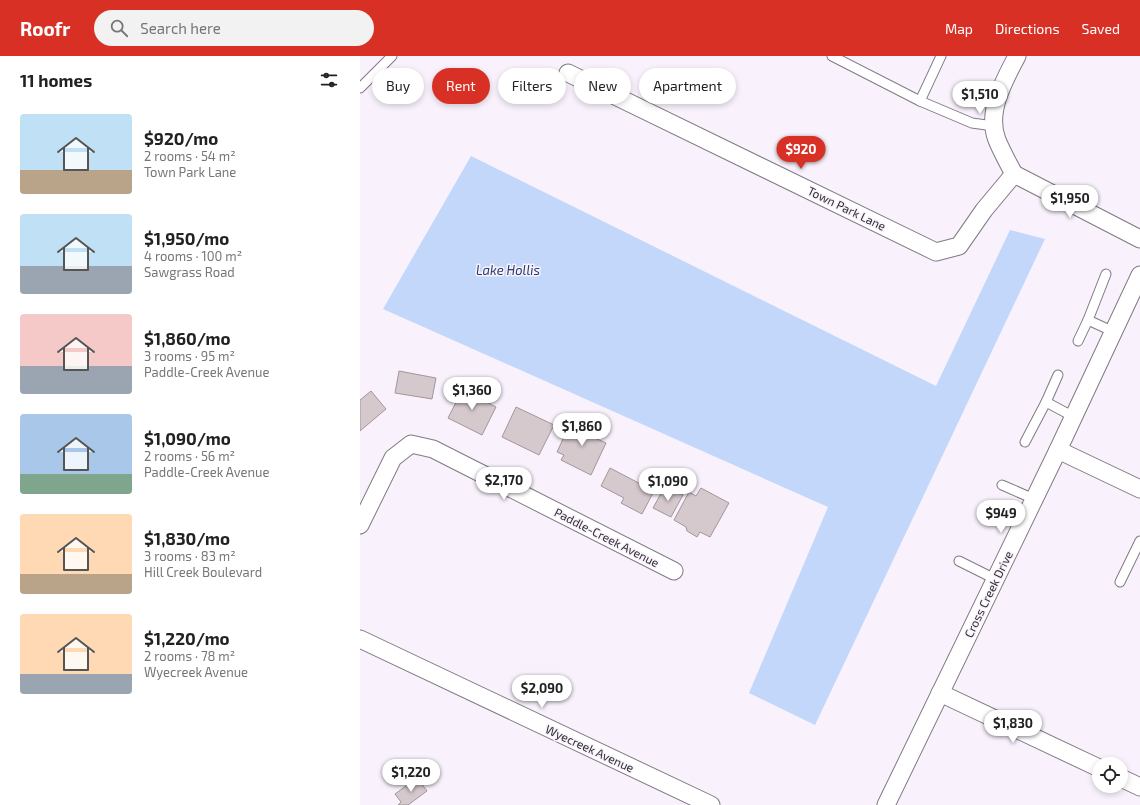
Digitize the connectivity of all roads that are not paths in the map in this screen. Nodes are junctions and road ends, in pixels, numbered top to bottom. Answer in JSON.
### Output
{"nodes":[{"id":1,"x":392,"y":56,"type":"edge"},
{"id":2,"x":832,"y":56,"type":"edge"},
{"id":3,"x":941,"y":56,"type":"edge"},
{"id":4,"x":1017,"y":56,"type":"edge"},
{"id":5,"x":568,"y":73,"type":"dead end"},
{"id":6,"x":360,"y":88,"type":"edge"},
{"id":7,"x":920,"y":101,"type":"junction"},
{"id":8,"x":994,"y":126,"type":"junction"},
{"id":9,"x":1014,"y":174,"type":"junction"},
{"id":10,"x":1139,"y":236,"type":"edge"},
{"id":11,"x":1106,"y":274,"type":"dead end"},
{"id":12,"x":1140,"y":275,"type":"edge"},
{"id":13,"x":1088,"y":320,"type":"junction"},
{"id":14,"x":1114,"y":332,"type":"junction"},
{"id":15,"x":1078,"y":341,"type":"dead end"},
{"id":16,"x":1058,"y":375,"type":"dead end"},
{"id":17,"x":1046,"y":402,"type":"junction"},
{"id":18,"x":1074,"y":417,"type":"junction"},
{"id":19,"x":1025,"y":442,"type":"dead end"},
{"id":20,"x":1058,"y":450,"type":"junction"},
{"id":21,"x":1002,"y":485,"type":"dead end"},
{"id":22,"x":1140,"y":489,"type":"edge"},
{"id":23,"x":1034,"y":499,"type":"junction"},
{"id":24,"x":360,"y":525,"type":"edge"},
{"id":25,"x":1140,"y":541,"type":"edge"},
{"id":26,"x":959,"y":561,"type":"dead end"},
{"id":27,"x":674,"y":571,"type":"dead end"},
{"id":28,"x":995,"y":579,"type":"junction"},
{"id":29,"x":1120,"y":582,"type":"dead end"},
{"id":30,"x":360,"y":639,"type":"edge"},
{"id":31,"x":940,"y":693,"type":"junction"},
{"id":32,"x":1092,"y":765,"type":"edge"},
{"id":33,"x":1128,"y":781,"type":"edge"},
{"id":34,"x":1140,"y":787,"type":"edge"},
{"id":35,"x":711,"y":805,"type":"edge"},
{"id":36,"x":886,"y":805,"type":"edge"}],
"edges":[{"from":1,"to":6,"type":"lane"},
{"from":2,"to":7,"type":"lane"},
{"from":3,"to":7,"type":"lane"},
{"from":4,"to":8,"type":"street"},
{"from":5,"to":9,"type":"street","name":"Town Park Lane"},
{"from":7,"to":8,"type":"lane"},
{"from":8,"to":9,"type":"street"},
{"from":9,"to":10,"type":"street"},
{"from":11,"to":13,"type":"lane"},
{"from":12,"to":14,"type":"street","name":"Cross Creek Drive"},
{"from":13,"to":14,"type":"lane"},
{"from":13,"to":15,"type":"lane"},
{"from":14,"to":18,"type":"street","name":"Cross Creek Drive"},
{"from":16,"to":17,"type":"lane"},
{"from":17,"to":18,"type":"lane"},
{"from":17,"to":19,"type":"lane"},
{"from":18,"to":20,"type":"street","name":"Cross Creek Drive"},
{"from":20,"to":22,"type":"street"},
{"from":20,"to":23,"type":"street","name":"Cross Creek Drive"},
{"from":21,"to":23,"type":"lane"},
{"from":23,"to":28,"type":"street","name":"Cross Creek Drive"},
{"from":24,"to":27,"type":"street","name":"Paddle-Creek Avenue"},
{"from":25,"to":29,"type":"lane"},
{"from":26,"to":28,"type":"lane"},
{"from":28,"to":31,"type":"street","name":"Cross Creek Drive"},
{"from":30,"to":35,"type":"street","name":"Wyecreek Avenue"},
{"from":31,"to":32,"type":"street"},
{"from":31,"to":36,"type":"street","name":"Cross Creek Drive"},
{"from":33,"to":34,"type":"street"}]}
